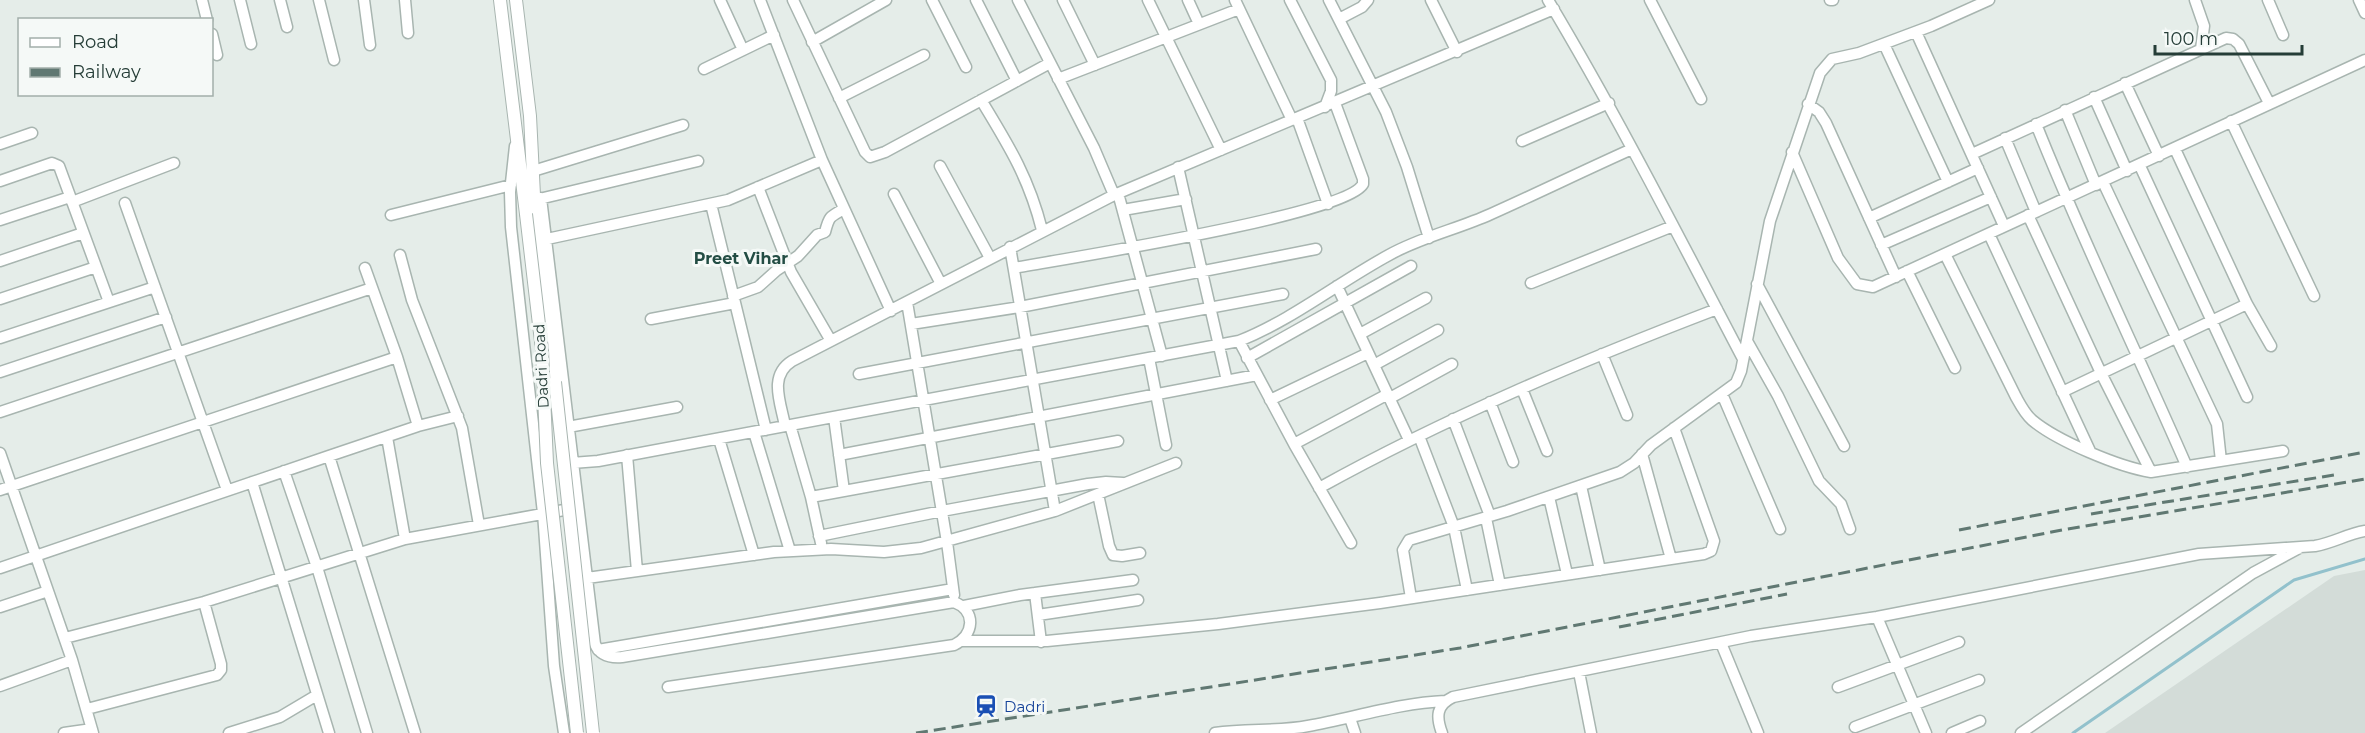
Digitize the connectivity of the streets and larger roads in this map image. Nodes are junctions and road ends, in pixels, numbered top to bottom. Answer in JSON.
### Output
{"nodes":[{"id":1,"x":202,"y":0,"type":"edge"},
{"id":2,"x":240,"y":0,"type":"edge"},
{"id":3,"x":280,"y":0,"type":"edge"},
{"id":4,"x":319,"y":0,"type":"edge"},
{"id":5,"x":364,"y":0,"type":"edge"},
{"id":6,"x":405,"y":0,"type":"edge"},
{"id":7,"x":500,"y":0,"type":"edge"},
{"id":8,"x":516,"y":0,"type":"edge"},
{"id":9,"x":720,"y":0,"type":"edge"},
{"id":10,"x":760,"y":0,"type":"edge"},
{"id":11,"x":793,"y":0,"type":"edge"},
{"id":12,"x":886,"y":0,"type":"edge"},
{"id":13,"x":932,"y":0,"type":"edge"},
{"id":14,"x":976,"y":0,"type":"edge"},
{"id":15,"x":1018,"y":0,"type":"edge"},
{"id":16,"x":1064,"y":0,"type":"edge"},
{"id":17,"x":1148,"y":0,"type":"edge"},
{"id":18,"x":1188,"y":0,"type":"edge"},
{"id":19,"x":1290,"y":0,"type":"edge"},
{"id":20,"x":1329,"y":0,"type":"edge"},
{"id":21,"x":1368,"y":0,"type":"edge"},
{"id":22,"x":1431,"y":0,"type":"edge"},
{"id":23,"x":1650,"y":0,"type":"edge"},
{"id":24,"x":1989,"y":0,"type":"edge"},
{"id":25,"x":2195,"y":0,"type":"edge"},
{"id":26,"x":2268,"y":0,"type":"edge"},
{"id":27,"x":2359,"y":0,"type":"edge"},
{"id":28,"x":1237,"y":5,"type":"edge"},
{"id":29,"x":1551,"y":5,"type":"edge"},
{"id":30,"x":2365,"y":13,"type":"edge"},
{"id":31,"x":206,"y":18,"type":"edge"},
{"id":32,"x":1339,"y":19,"type":"junction"},
{"id":33,"x":1199,"y":24,"type":"junction"},
{"id":34,"x":287,"y":27,"type":"dead end"},
{"id":35,"x":1916,"y":32,"type":"junction"},
{"id":36,"x":408,"y":33,"type":"dead end"},
{"id":37,"x":774,"y":35,"type":"junction"},
{"id":38,"x":2283,"y":35,"type":"dead end"},
{"id":39,"x":1166,"y":36,"type":"junction"},
{"id":40,"x":213,"y":38,"type":"edge"},
{"id":41,"x":812,"y":42,"type":"junction"},
{"id":42,"x":251,"y":44,"type":"dead end"},
{"id":43,"x":1884,"y":44,"type":"junction"},
{"id":44,"x":370,"y":45,"type":"dead end"},
{"id":45,"x":2201,"y":49,"type":"junction"},
{"id":46,"x":743,"y":50,"type":"junction"},
{"id":47,"x":1457,"y":52,"type":"junction"},
{"id":48,"x":924,"y":55,"type":"dead end"},
{"id":49,"x":217,"y":56,"type":"dead end"},
{"id":50,"x":334,"y":60,"type":"dead end"},
{"id":51,"x":2365,"y":60,"type":"edge"},
{"id":52,"x":1050,"y":63,"type":"junction"},
{"id":53,"x":1095,"y":64,"type":"junction"},
{"id":54,"x":966,"y":67,"type":"dead end"},
{"id":55,"x":704,"y":69,"type":"dead end"},
{"id":56,"x":1058,"y":79,"type":"junction"},
{"id":57,"x":1017,"y":81,"type":"junction"},
{"id":58,"x":2125,"y":83,"type":"junction"},
{"id":59,"x":1374,"y":87,"type":"junction"},
{"id":60,"x":2094,"y":97,"type":"junction"},
{"id":61,"x":839,"y":98,"type":"junction"},
{"id":62,"x":1701,"y":99,"type":"dead end"},
{"id":63,"x":981,"y":100,"type":"junction"},
{"id":64,"x":1609,"y":103,"type":"junction"},
{"id":65,"x":2269,"y":103,"type":"junction"},
{"id":66,"x":1808,"y":104,"type":"junction"},
{"id":67,"x":1330,"y":105,"type":"junction"},
{"id":68,"x":2066,"y":110,"type":"junction"},
{"id":69,"x":1294,"y":119,"type":"junction"},
{"id":70,"x":2231,"y":121,"type":"junction"},
{"id":71,"x":2036,"y":124,"type":"junction"},
{"id":72,"x":683,"y":125,"type":"dead end"},
{"id":73,"x":32,"y":133,"type":"dead end"},
{"id":74,"x":516,"y":134,"type":"junction"},
{"id":75,"x":2005,"y":138,"type":"junction"},
{"id":76,"x":1522,"y":141,"type":"dead end"},
{"id":77,"x":0,"y":144,"type":"edge"},
{"id":78,"x":1632,"y":149,"type":"junction"},
{"id":79,"x":2175,"y":149,"type":"junction"},
{"id":80,"x":1221,"y":150,"type":"junction"},
{"id":81,"x":1792,"y":152,"type":"junction"},
{"id":82,"x":1972,"y":154,"type":"junction"},
{"id":83,"x":2159,"y":156,"type":"junction"},
{"id":84,"x":822,"y":160,"type":"junction"},
{"id":85,"x":698,"y":161,"type":"dead end"},
{"id":86,"x":174,"y":163,"type":"dead end"},
{"id":87,"x":940,"y":166,"type":"dead end"},
{"id":88,"x":2140,"y":166,"type":"junction"},
{"id":89,"x":1178,"y":167,"type":"junction"},
{"id":90,"x":1978,"y":168,"type":"junction"},
{"id":91,"x":533,"y":171,"type":"junction"},
{"id":92,"x":2127,"y":171,"type":"junction"},
{"id":93,"x":0,"y":182,"type":"edge"},
{"id":94,"x":1948,"y":182,"type":"junction"},
{"id":95,"x":2100,"y":183,"type":"junction"},
{"id":96,"x":511,"y":185,"type":"junction"},
{"id":97,"x":758,"y":187,"type":"junction"},
{"id":98,"x":894,"y":194,"type":"dead end"},
{"id":99,"x":1116,"y":194,"type":"junction"},
{"id":100,"x":1991,"y":197,"type":"junction"},
{"id":101,"x":2065,"y":198,"type":"junction"},
{"id":102,"x":71,"y":199,"type":"junction"},
{"id":103,"x":538,"y":199,"type":"junction"},
{"id":104,"x":1186,"y":199,"type":"junction"},
{"id":105,"x":125,"y":203,"type":"dead end"},
{"id":106,"x":711,"y":204,"type":"junction"},
{"id":107,"x":1328,"y":204,"type":"junction"},
{"id":108,"x":844,"y":209,"type":"junction"},
{"id":109,"x":1123,"y":210,"type":"junction"},
{"id":110,"x":2032,"y":213,"type":"junction"},
{"id":111,"x":391,"y":215,"type":"dead end"},
{"id":112,"x":1869,"y":218,"type":"junction"},
{"id":113,"x":0,"y":219,"type":"edge"},
{"id":114,"x":1673,"y":226,"type":"junction"},
{"id":115,"x":2004,"y":226,"type":"junction"},
{"id":116,"x":1042,"y":230,"type":"junction"},
{"id":117,"x":83,"y":233,"type":"junction"},
{"id":118,"x":1194,"y":234,"type":"junction"},
{"id":119,"x":1989,"y":234,"type":"junction"},
{"id":120,"x":1429,"y":238,"type":"junction"},
{"id":121,"x":547,"y":239,"type":"junction"},
{"id":122,"x":1881,"y":245,"type":"junction"},
{"id":123,"x":1010,"y":247,"type":"junction"},
{"id":124,"x":1132,"y":247,"type":"junction"},
{"id":125,"x":1316,"y":249,"type":"dead end"},
{"id":126,"x":1945,"y":254,"type":"junction"},
{"id":127,"x":400,"y":255,"type":"dead end"},
{"id":128,"x":990,"y":258,"type":"junction"},
{"id":129,"x":0,"y":261,"type":"edge"},
{"id":130,"x":788,"y":264,"type":"junction"},
{"id":131,"x":1411,"y":266,"type":"dead end"},
{"id":132,"x":96,"y":267,"type":"junction"},
{"id":133,"x":365,"y":268,"type":"dead end"},
{"id":134,"x":1014,"y":268,"type":"junction"},
{"id":135,"x":1201,"y":271,"type":"junction"},
{"id":136,"x":1907,"y":271,"type":"junction"},
{"id":137,"x":1896,"y":277,"type":"junction"},
{"id":138,"x":1142,"y":283,"type":"junction"},
{"id":139,"x":1531,"y":283,"type":"dead end"},
{"id":140,"x":941,"y":284,"type":"junction"},
{"id":141,"x":1757,"y":284,"type":"junction"},
{"id":142,"x":1337,"y":286,"type":"junction"},
{"id":143,"x":155,"y":287,"type":"junction"},
{"id":144,"x":372,"y":288,"type":"junction"},
{"id":145,"x":1283,"y":294,"type":"dead end"},
{"id":146,"x":2314,"y":296,"type":"dead end"},
{"id":147,"x":1426,"y":298,"type":"dead end"},
{"id":148,"x":0,"y":299,"type":"edge"},
{"id":149,"x":734,"y":299,"type":"junction"},
{"id":150,"x":109,"y":302,"type":"junction"},
{"id":151,"x":907,"y":302,"type":"junction"},
{"id":152,"x":1345,"y":303,"type":"junction"},
{"id":153,"x":2247,"y":304,"type":"junction"},
{"id":154,"x":1020,"y":307,"type":"junction"},
{"id":155,"x":1211,"y":308,"type":"junction"},
{"id":156,"x":1717,"y":309,"type":"junction"},
{"id":157,"x":891,"y":311,"type":"junction"},
{"id":158,"x":166,"y":317,"type":"junction"},
{"id":159,"x":651,"y":319,"type":"dead end"},
{"id":160,"x":1152,"y":319,"type":"junction"},
{"id":161,"x":2212,"y":321,"type":"junction"},
{"id":162,"x":910,"y":324,"type":"junction"},
{"id":163,"x":1438,"y":330,"type":"dead end"},
{"id":164,"x":1359,"y":334,"type":"junction"},
{"id":165,"x":0,"y":338,"type":"edge"},
{"id":166,"x":2175,"y":338,"type":"junction"},
{"id":167,"x":831,"y":341,"type":"junction"},
{"id":168,"x":1239,"y":341,"type":"junction"},
{"id":169,"x":1747,"y":341,"type":"junction"},
{"id":170,"x":1028,"y":343,"type":"junction"},
{"id":171,"x":1219,"y":345,"type":"junction"},
{"id":172,"x":2271,"y":346,"type":"dead end"},
{"id":173,"x":1368,"y":352,"type":"junction"},
{"id":174,"x":179,"y":353,"type":"junction"},
{"id":175,"x":1602,"y":354,"type":"junction"},
{"id":176,"x":2138,"y":355,"type":"junction"},
{"id":177,"x":1161,"y":356,"type":"junction"},
{"id":178,"x":397,"y":357,"type":"junction"},
{"id":179,"x":1149,"y":358,"type":"junction"},
{"id":180,"x":1247,"y":358,"type":"junction"},
{"id":181,"x":1743,"y":359,"type":"junction"},
{"id":182,"x":917,"y":363,"type":"junction"},
{"id":183,"x":1452,"y":364,"type":"dead end"},
{"id":184,"x":1374,"y":365,"type":"junction"},
{"id":185,"x":1955,"y":368,"type":"dead end"},
{"id":186,"x":0,"y":372,"type":"edge"},
{"id":187,"x":2101,"y":372,"type":"junction"},
{"id":188,"x":859,"y":374,"type":"dead end"},
{"id":189,"x":1257,"y":375,"type":"junction"},
{"id":190,"x":1033,"y":380,"type":"junction"},
{"id":191,"x":1227,"y":381,"type":"junction"},
{"id":192,"x":1522,"y":389,"type":"junction"},
{"id":193,"x":2062,"y":392,"type":"junction"},
{"id":194,"x":1722,"y":394,"type":"junction"},
{"id":195,"x":1156,"y":395,"type":"junction"},
{"id":196,"x":1389,"y":396,"type":"junction"},
{"id":197,"x":2247,"y":397,"type":"dead end"},
{"id":198,"x":924,"y":399,"type":"junction"},
{"id":199,"x":1270,"y":400,"type":"junction"},
{"id":200,"x":1491,"y":402,"type":"junction"},
{"id":201,"x":677,"y":407,"type":"dead end"},
{"id":202,"x":0,"y":412,"type":"edge"},
{"id":203,"x":1627,"y":415,"type":"dead end"},
{"id":204,"x":458,"y":416,"type":"junction"},
{"id":205,"x":834,"y":417,"type":"junction"},
{"id":206,"x":1040,"y":418,"type":"junction"},
{"id":207,"x":1453,"y":419,"type":"junction"},
{"id":208,"x":204,"y":422,"type":"junction"},
{"id":209,"x":788,"y":425,"type":"junction"},
{"id":210,"x":418,"y":426,"type":"junction"},
{"id":211,"x":568,"y":427,"type":"junction"},
{"id":212,"x":1674,"y":428,"type":"junction"},
{"id":213,"x":766,"y":430,"type":"junction"},
{"id":214,"x":754,"y":432,"type":"junction"},
{"id":215,"x":930,"y":436,"type":"junction"},
{"id":216,"x":387,"y":437,"type":"junction"},
{"id":217,"x":1414,"y":438,"type":"junction"},
{"id":218,"x":719,"y":439,"type":"junction"},
{"id":219,"x":1118,"y":441,"type":"dead end"},
{"id":220,"x":1294,"y":444,"type":"junction"},
{"id":221,"x":1166,"y":445,"type":"dead end"},
{"id":222,"x":1844,"y":446,"type":"dead end"},
{"id":223,"x":1547,"y":451,"type":"dead end"},
{"id":224,"x":2090,"y":451,"type":"junction"},
{"id":225,"x":2283,"y":451,"type":"dead end"},
{"id":226,"x":0,"y":453,"type":"edge"},
{"id":227,"x":1045,"y":453,"type":"junction"},
{"id":228,"x":1642,"y":454,"type":"junction"},
{"id":229,"x":627,"y":455,"type":"junction"},
{"id":230,"x":839,"y":455,"type":"junction"},
{"id":231,"x":328,"y":456,"type":"junction"},
{"id":232,"x":2221,"y":461,"type":"junction"},
{"id":233,"x":1513,"y":462,"type":"dead end"},
{"id":234,"x":572,"y":463,"type":"junction"},
{"id":235,"x":1176,"y":463,"type":"dead end"},
{"id":236,"x":2187,"y":467,"type":"junction"},
{"id":237,"x":284,"y":471,"type":"junction"},
{"id":238,"x":2151,"y":472,"type":"junction"},
{"id":239,"x":936,"y":474,"type":"junction"},
{"id":240,"x":252,"y":482,"type":"junction"},
{"id":241,"x":1125,"y":483,"type":"junction"},
{"id":242,"x":12,"y":486,"type":"junction"},
{"id":243,"x":1581,"y":486,"type":"junction"},
{"id":244,"x":1319,"y":488,"type":"junction"},
{"id":245,"x":0,"y":490,"type":"edge"},
{"id":246,"x":227,"y":490,"type":"junction"},
{"id":247,"x":844,"y":491,"type":"junction"},
{"id":248,"x":1052,"y":491,"type":"junction"},
{"id":249,"x":1098,"y":494,"type":"junction"},
{"id":250,"x":811,"y":497,"type":"junction"},
{"id":251,"x":1549,"y":497,"type":"junction"},
{"id":252,"x":577,"y":507,"type":"junction"},
{"id":253,"x":942,"y":511,"type":"junction"},
{"id":254,"x":1054,"y":512,"type":"junction"},
{"id":255,"x":543,"y":513,"type":"junction"},
{"id":256,"x":1488,"y":517,"type":"junction"},
{"id":257,"x":479,"y":525,"type":"junction"},
{"id":258,"x":1454,"y":527,"type":"junction"},
{"id":259,"x":1780,"y":529,"type":"dead end"},
{"id":260,"x":1850,"y":530,"type":"dead end"},
{"id":261,"x":2365,"y":531,"type":"edge"},
{"id":262,"x":819,"y":536,"type":"junction"},
{"id":263,"x":405,"y":539,"type":"junction"},
{"id":264,"x":947,"y":542,"type":"junction"},
{"id":265,"x":1351,"y":543,"type":"dead end"},
{"id":266,"x":2304,"y":546,"type":"junction"},
{"id":267,"x":822,"y":549,"type":"junction"},
{"id":268,"x":790,"y":551,"type":"junction"},
{"id":269,"x":358,"y":553,"type":"junction"},
{"id":270,"x":1140,"y":553,"type":"dead end"},
{"id":271,"x":36,"y":555,"type":"junction"},
{"id":272,"x":754,"y":555,"type":"junction"},
{"id":273,"x":1671,"y":560,"type":"junction"},
{"id":274,"x":317,"y":567,"type":"junction"},
{"id":275,"x":0,"y":568,"type":"edge"},
{"id":276,"x":1600,"y":570,"type":"junction"},
{"id":277,"x":637,"y":571,"type":"junction"},
{"id":278,"x":1567,"y":574,"type":"junction"},
{"id":279,"x":281,"y":576,"type":"junction"},
{"id":280,"x":587,"y":578,"type":"junction"},
{"id":281,"x":1133,"y":580,"type":"dead end"},
{"id":282,"x":1500,"y":585,"type":"junction"},
{"id":283,"x":953,"y":589,"type":"junction"},
{"id":284,"x":1467,"y":590,"type":"junction"},
{"id":285,"x":48,"y":591,"type":"junction"},
{"id":286,"x":1035,"y":593,"type":"junction"},
{"id":287,"x":1412,"y":598,"type":"junction"},
{"id":288,"x":1138,"y":600,"type":"dead end"},
{"id":289,"x":204,"y":602,"type":"junction"},
{"id":290,"x":959,"y":604,"type":"junction"},
{"id":291,"x":0,"y":607,"type":"edge"},
{"id":292,"x":1038,"y":615,"type":"junction"},
{"id":293,"x":1877,"y":617,"type":"junction"},
{"id":294,"x":64,"y":638,"type":"junction"},
{"id":295,"x":962,"y":641,"type":"junction"},
{"id":296,"x":1041,"y":642,"type":"junction"},
{"id":297,"x":1959,"y":642,"type":"dead end"},
{"id":298,"x":1721,"y":643,"type":"junction"},
{"id":299,"x":598,"y":650,"type":"junction"},
{"id":300,"x":72,"y":660,"type":"junction"},
{"id":301,"x":1897,"y":664,"type":"junction"},
{"id":302,"x":1579,"y":672,"type":"junction"},
{"id":303,"x":1978,"y":680,"type":"dead end"},
{"id":304,"x":0,"y":686,"type":"edge"},
{"id":305,"x":668,"y":687,"type":"dead end"},
{"id":306,"x":1838,"y":687,"type":"dead end"},
{"id":307,"x":317,"y":695,"type":"junction"},
{"id":308,"x":1445,"y":701,"type":"junction"},
{"id":309,"x":1913,"y":704,"type":"junction"},
{"id":310,"x":87,"y":709,"type":"junction"},
{"id":311,"x":1350,"y":718,"type":"junction"},
{"id":312,"x":1980,"y":721,"type":"dead end"},
{"id":313,"x":1855,"y":727,"type":"dead end"},
{"id":314,"x":92,"y":731,"type":"edge"},
{"id":315,"x":64,"y":733,"type":"edge"},
{"id":316,"x":229,"y":733,"type":"edge"},
{"id":317,"x":329,"y":733,"type":"edge"},
{"id":318,"x":367,"y":733,"type":"edge"},
{"id":319,"x":415,"y":733,"type":"edge"},
{"id":320,"x":564,"y":733,"type":"edge"},
{"id":321,"x":578,"y":733,"type":"edge"},
{"id":322,"x":593,"y":733,"type":"edge"},
{"id":323,"x":1215,"y":733,"type":"edge"},
{"id":324,"x":1355,"y":733,"type":"edge"},
{"id":325,"x":1442,"y":733,"type":"edge"},
{"id":326,"x":1591,"y":733,"type":"edge"},
{"id":327,"x":1758,"y":733,"type":"edge"},
{"id":328,"x":1926,"y":733,"type":"edge"},
{"id":329,"x":1952,"y":733,"type":"edge"},
{"id":330,"x":2021,"y":733,"type":"edge"}],
"edges":[{"from":1,"to":31,"type":"street"},
{"from":2,"to":42,"type":"street"},
{"from":3,"to":34,"type":"street"},
{"from":4,"to":50,"type":"street"},
{"from":5,"to":44,"type":"street"},
{"from":6,"to":36,"type":"street"},
{"from":7,"to":74,"type":"street","name":"Dadri Road"},
{"from":8,"to":91,"type":"street","name":"Dadri Road"},
{"from":9,"to":46,"type":"street"},
{"from":10,"to":37,"type":"street"},
{"from":11,"to":41,"type":"street"},
{"from":12,"to":41,"type":"street"},
{"from":13,"to":54,"type":"street"},
{"from":14,"to":57,"type":"street"},
{"from":15,"to":52,"type":"street"},
{"from":16,"to":53,"type":"street"},
{"from":17,"to":39,"type":"street"},
{"from":18,"to":33,"type":"street"},
{"from":19,"to":67,"type":"street"},
{"from":20,"to":32,"type":"street"},
{"from":21,"to":32,"type":"street"},
{"from":22,"to":47,"type":"street"},
{"from":23,"to":62,"type":"street"},
{"from":24,"to":35,"type":"street"},
{"from":25,"to":45,"type":"street"},
{"from":26,"to":38,"type":"street"},
{"from":27,"to":30,"type":"street"},
{"from":28,"to":33,"type":"street"},
{"from":28,"to":69,"type":"street"},
{"from":29,"to":47,"type":"street"},
{"from":29,"to":64,"type":"street"},
{"from":32,"to":59,"type":"street"},
{"from":33,"to":39,"type":"street"},
{"from":35,"to":43,"type":"street"},
{"from":35,"to":82,"type":"street"},
{"from":37,"to":46,"type":"street"},
{"from":37,"to":84,"type":"street"},
{"from":39,"to":53,"type":"street"},
{"from":39,"to":80,"type":"street"},
{"from":40,"to":49,"type":"street"},
{"from":41,"to":61,"type":"street"},
{"from":43,"to":66,"type":"street"},
{"from":43,"to":94,"type":"street"},
{"from":45,"to":58,"type":"street"},
{"from":45,"to":65,"type":"street"},
{"from":46,"to":55,"type":"street"},
{"from":47,"to":59,"type":"street"},
{"from":48,"to":61,"type":"street"},
{"from":51,"to":65,"type":"street"},
{"from":52,"to":56,"type":"street"},
{"from":52,"to":57,"type":"street"},
{"from":53,"to":56,"type":"street"},
{"from":56,"to":99,"type":"street"},
{"from":57,"to":63,"type":"street"},
{"from":58,"to":60,"type":"street"},
{"from":58,"to":83,"type":"street"},
{"from":59,"to":67,"type":"street"},
{"from":59,"to":120,"type":"street"},
{"from":60,"to":68,"type":"street"},
{"from":60,"to":92,"type":"street"},
{"from":61,"to":63,"type":"street"},
{"from":63,"to":116,"type":"street"},
{"from":64,"to":76,"type":"street"},
{"from":64,"to":78,"type":"street"},
{"from":65,"to":70,"type":"street"},
{"from":66,"to":81,"type":"street"},
{"from":66,"to":112,"type":"street"},
{"from":67,"to":69,"type":"street"},
{"from":67,"to":107,"type":"street"},
{"from":68,"to":71,"type":"street"},
{"from":68,"to":95,"type":"street"},
{"from":69,"to":80,"type":"street"},
{"from":69,"to":107,"type":"street"},
{"from":70,"to":79,"type":"street"},
{"from":70,"to":146,"type":"street"},
{"from":71,"to":75,"type":"street"},
{"from":71,"to":101,"type":"street"},
{"from":72,"to":91,"type":"street"},
{"from":73,"to":77,"type":"street"},
{"from":74,"to":96,"type":"street"},
{"from":74,"to":321,"type":"street","name":"Dadri Road","bridge":true},
{"from":75,"to":82,"type":"street"},
{"from":75,"to":110,"type":"street"},
{"from":78,"to":114,"type":"street"},
{"from":78,"to":120,"type":"street"},
{"from":79,"to":83,"type":"street"},
{"from":79,"to":153,"type":"street"},
{"from":80,"to":89,"type":"street"},
{"from":81,"to":137,"type":"street"},
{"from":81,"to":141,"type":"street"},
{"from":82,"to":90,"type":"street"},
{"from":83,"to":88,"type":"street"},
{"from":84,"to":97,"type":"street"},
{"from":84,"to":108,"type":"street"},
{"from":85,"to":103,"type":"street"},
{"from":86,"to":102,"type":"street"},
{"from":87,"to":128,"type":"street"},
{"from":88,"to":92,"type":"street"},
{"from":88,"to":161,"type":"street"},
{"from":89,"to":99,"type":"street"},
{"from":89,"to":104,"type":"street"},
{"from":90,"to":94,"type":"street"},
{"from":90,"to":100,"type":"street"},
{"from":91,"to":103,"type":"street","name":"Dadri Road"},
{"from":92,"to":95,"type":"street"},
{"from":93,"to":102,"type":"street"},
{"from":94,"to":112,"type":"street"},
{"from":95,"to":101,"type":"street"},
{"from":95,"to":166,"type":"street"},
{"from":96,"to":111,"type":"street"},
{"from":96,"to":255,"type":"street"},
{"from":97,"to":106,"type":"street"},
{"from":97,"to":130,"type":"street"},
{"from":98,"to":140,"type":"street"},
{"from":99,"to":109,"type":"street"},
{"from":99,"to":116,"type":"street"},
{"from":100,"to":115,"type":"street"},
{"from":100,"to":122,"type":"street"},
{"from":101,"to":110,"type":"street"},
{"from":101,"to":176,"type":"street"},
{"from":102,"to":113,"type":"street"},
{"from":102,"to":117,"type":"street"},
{"from":103,"to":121,"type":"street"},
{"from":103,"to":322,"type":"street","name":"Dadri Road","bridge":true},
{"from":104,"to":109,"type":"street"},
{"from":104,"to":118,"type":"street"},
{"from":105,"to":143,"type":"street"},
{"from":106,"to":121,"type":"street"},
{"from":106,"to":149,"type":"street"},
{"from":107,"to":118,"type":"street"},
{"from":108,"to":130,"type":"street"},
{"from":108,"to":157,"type":"street"},
{"from":109,"to":124,"type":"street"},
{"from":110,"to":115,"type":"street"},
{"from":110,"to":187,"type":"street"},
{"from":112,"to":122,"type":"street"},
{"from":114,"to":139,"type":"street"},
{"from":114,"to":156,"type":"street"},
{"from":115,"to":119,"type":"street"},
{"from":116,"to":123,"type":"street"},
{"from":117,"to":129,"type":"street"},
{"from":117,"to":132,"type":"street"},
{"from":118,"to":124,"type":"street"},
{"from":118,"to":135,"type":"street"},
{"from":119,"to":126,"type":"street"},
{"from":119,"to":193,"type":"street"},
{"from":120,"to":142,"type":"street"},
{"from":121,"to":211,"type":"street"},
{"from":122,"to":137,"type":"street"},
{"from":123,"to":128,"type":"street"},
{"from":123,"to":134,"type":"street"},
{"from":124,"to":134,"type":"street"},
{"from":124,"to":138,"type":"street"},
{"from":125,"to":135,"type":"street"},
{"from":126,"to":136,"type":"street"},
{"from":126,"to":224,"type":"street"},
{"from":127,"to":204,"type":"street"},
{"from":128,"to":140,"type":"street"},
{"from":130,"to":149,"type":"street"},
{"from":130,"to":167,"type":"street"},
{"from":131,"to":152,"type":"street"},
{"from":132,"to":148,"type":"street"},
{"from":132,"to":150,"type":"street"},
{"from":133,"to":144,"type":"street"},
{"from":134,"to":154,"type":"street"},
{"from":135,"to":138,"type":"street"},
{"from":135,"to":155,"type":"street"},
{"from":136,"to":137,"type":"street"},
{"from":136,"to":185,"type":"street"},
{"from":138,"to":154,"type":"street"},
{"from":138,"to":160,"type":"street"},
{"from":140,"to":151,"type":"street"},
{"from":141,"to":169,"type":"street"},
{"from":141,"to":222,"type":"street"},
{"from":142,"to":152,"type":"street"},
{"from":142,"to":168,"type":"street"},
{"from":143,"to":150,"type":"street"},
{"from":143,"to":158,"type":"street"},
{"from":144,"to":174,"type":"street"},
{"from":144,"to":178,"type":"street"},
{"from":145,"to":155,"type":"street"},
{"from":147,"to":164,"type":"street"},
{"from":149,"to":159,"type":"street"},
{"from":149,"to":213,"type":"street"},
{"from":150,"to":165,"type":"street"},
{"from":151,"to":157,"type":"street"},
{"from":151,"to":162,"type":"street"},
{"from":152,"to":164,"type":"street"},
{"from":152,"to":180,"type":"street"},
{"from":153,"to":161,"type":"street"},
{"from":153,"to":172,"type":"street"},
{"from":154,"to":162,"type":"street"},
{"from":154,"to":170,"type":"street"},
{"from":155,"to":160,"type":"street"},
{"from":155,"to":171,"type":"street"},
{"from":156,"to":175,"type":"street"},
{"from":156,"to":181,"type":"street"},
{"from":157,"to":167,"type":"street"},
{"from":158,"to":174,"type":"street"},
{"from":158,"to":186,"type":"street"},
{"from":160,"to":170,"type":"street"},
{"from":160,"to":177,"type":"street"},
{"from":161,"to":166,"type":"street"},
{"from":161,"to":197,"type":"street"},
{"from":162,"to":182,"type":"street"},
{"from":163,"to":184,"type":"street"},
{"from":164,"to":173,"type":"street"},
{"from":166,"to":176,"type":"street"},
{"from":166,"to":232,"type":"street"},
{"from":167,"to":209,"type":"street"},
{"from":168,"to":171,"type":"street"},
{"from":168,"to":180,"type":"street"},
{"from":169,"to":181,"type":"street"},
{"from":169,"to":260,"type":"street"},
{"from":170,"to":182,"type":"street"},
{"from":170,"to":190,"type":"street"},
{"from":171,"to":177,"type":"street"},
{"from":171,"to":191,"type":"street"},
{"from":173,"to":184,"type":"street"},
{"from":173,"to":199,"type":"street"},
{"from":174,"to":202,"type":"street"},
{"from":174,"to":208,"type":"street"},
{"from":175,"to":192,"type":"street"},
{"from":175,"to":203,"type":"street"},
{"from":176,"to":187,"type":"street"},
{"from":176,"to":236,"type":"street"},
{"from":177,"to":179,"type":"street"},
{"from":178,"to":208,"type":"street"},
{"from":178,"to":210,"type":"street"},
{"from":179,"to":190,"type":"street"},
{"from":179,"to":195,"type":"street"},
{"from":180,"to":189,"type":"street"},
{"from":181,"to":194,"type":"street"},
{"from":182,"to":188,"type":"street"},
{"from":182,"to":198,"type":"street"},
{"from":183,"to":196,"type":"street"},
{"from":184,"to":196,"type":"street"},
{"from":187,"to":193,"type":"street"},
{"from":187,"to":238,"type":"street"},
{"from":189,"to":191,"type":"street"},
{"from":189,"to":199,"type":"street"},
{"from":190,"to":198,"type":"street"},
{"from":190,"to":206,"type":"street"},
{"from":191,"to":195,"type":"street"},
{"from":192,"to":200,"type":"street"},
{"from":192,"to":223,"type":"street"},
{"from":193,"to":224,"type":"street"},
{"from":194,"to":212,"type":"street"},
{"from":194,"to":259,"type":"street"},
{"from":195,"to":206,"type":"street"},
{"from":195,"to":221,"type":"street"},
{"from":196,"to":217,"type":"street"},
{"from":196,"to":220,"type":"street"},
{"from":198,"to":205,"type":"street"},
{"from":198,"to":215,"type":"street"},
{"from":199,"to":220,"type":"street"},
{"from":200,"to":207,"type":"street"},
{"from":200,"to":233,"type":"street"},
{"from":201,"to":211,"type":"street"},
{"from":204,"to":210,"type":"street"},
{"from":204,"to":257,"type":"street"},
{"from":205,"to":209,"type":"street"},
{"from":205,"to":230,"type":"street"},
{"from":206,"to":215,"type":"street"},
{"from":206,"to":227,"type":"street"},
{"from":207,"to":217,"type":"street"},
{"from":207,"to":256,"type":"street"},
{"from":208,"to":242,"type":"street"},
{"from":208,"to":246,"type":"street"},
{"from":209,"to":213,"type":"street"},
{"from":209,"to":250,"type":"street"},
{"from":210,"to":216,"type":"street"},
{"from":211,"to":234,"type":"street"},
{"from":212,"to":228,"type":"street"},
{"from":212,"to":273,"type":"street"},
{"from":213,"to":214,"type":"street"},
{"from":214,"to":218,"type":"street"},
{"from":214,"to":268,"type":"street"},
{"from":215,"to":230,"type":"street"},
{"from":215,"to":239,"type":"street"},
{"from":216,"to":231,"type":"street"},
{"from":216,"to":263,"type":"street"},
{"from":217,"to":244,"type":"street"},
{"from":217,"to":258,"type":"street"},
{"from":218,"to":229,"type":"street"},
{"from":218,"to":272,"type":"street"},
{"from":219,"to":227,"type":"street"},
{"from":220,"to":244,"type":"street"},
{"from":224,"to":238,"type":"street"},
{"from":225,"to":232,"type":"street"},
{"from":226,"to":242,"type":"street"},
{"from":227,"to":239,"type":"street"},
{"from":227,"to":248,"type":"street"},
{"from":228,"to":243,"type":"street"},
{"from":228,"to":273,"type":"street"},
{"from":229,"to":234,"type":"street"},
{"from":229,"to":277,"type":"street"},
{"from":230,"to":247,"type":"street"},
{"from":231,"to":237,"type":"street"},
{"from":231,"to":269,"type":"street"},
{"from":232,"to":236,"type":"street"},
{"from":234,"to":252,"type":"street"},
{"from":235,"to":241,"type":"street"},
{"from":236,"to":238,"type":"street"},
{"from":237,"to":240,"type":"street"},
{"from":237,"to":274,"type":"street"},
{"from":239,"to":247,"type":"street"},
{"from":239,"to":253,"type":"street"},
{"from":240,"to":246,"type":"street"},
{"from":240,"to":279,"type":"street"},
{"from":241,"to":248,"type":"street"},
{"from":241,"to":249,"type":"street"},
{"from":242,"to":245,"type":"street"},
{"from":242,"to":271,"type":"street"},
{"from":243,"to":251,"type":"street"},
{"from":243,"to":276,"type":"street"},
{"from":244,"to":265,"type":"street"},
{"from":246,"to":271,"type":"street"},
{"from":247,"to":250,"type":"street"},
{"from":248,"to":253,"type":"street"},
{"from":248,"to":254,"type":"street"},
{"from":249,"to":254,"type":"street"},
{"from":249,"to":270,"type":"street"},
{"from":250,"to":262,"type":"street"},
{"from":251,"to":256,"type":"street"},
{"from":251,"to":278,"type":"street"},
{"from":252,"to":255,"type":"street"},
{"from":252,"to":280,"type":"street"},
{"from":253,"to":262,"type":"street"},
{"from":253,"to":264,"type":"street"},
{"from":254,"to":264,"type":"street"},
{"from":255,"to":257,"type":"street"},
{"from":255,"to":320,"type":"street"},
{"from":256,"to":258,"type":"street"},
{"from":256,"to":282,"type":"street"},
{"from":257,"to":263,"type":"street"},
{"from":258,"to":284,"type":"street"},
{"from":258,"to":287,"type":"street"},
{"from":261,"to":266,"type":"street"},
{"from":262,"to":267,"type":"street"},
{"from":263,"to":269,"type":"street"},
{"from":264,"to":267,"type":"street"},
{"from":264,"to":283,"type":"street"},
{"from":266,"to":293,"type":"street"},
{"from":266,"to":330,"type":"street"},
{"from":267,"to":268,"type":"street"},
{"from":268,"to":272,"type":"street"},
{"from":269,"to":274,"type":"street"},
{"from":269,"to":319,"type":"street"},
{"from":271,"to":275,"type":"street"},
{"from":271,"to":285,"type":"street"},
{"from":272,"to":277,"type":"street"},
{"from":273,"to":276,"type":"street"},
{"from":274,"to":279,"type":"street"},
{"from":274,"to":318,"type":"street"},
{"from":276,"to":278,"type":"street"},
{"from":277,"to":280,"type":"street"},
{"from":278,"to":282,"type":"street"},
{"from":279,"to":289,"type":"street"},
{"from":279,"to":307,"type":"street"},
{"from":280,"to":299,"type":"street"},
{"from":281,"to":286,"type":"street"},
{"from":282,"to":284,"type":"street"},
{"from":283,"to":290,"type":"street"},
{"from":283,"to":299,"type":"street"},
{"from":284,"to":287,"type":"street"},
{"from":285,"to":291,"type":"street"},
{"from":285,"to":294,"type":"street"},
{"from":286,"to":290,"type":"street"},
{"from":286,"to":292,"type":"street"},
{"from":287,"to":296,"type":"street"},
{"from":288,"to":292,"type":"street"},
{"from":289,"to":294,"type":"street"},
{"from":289,"to":310,"type":"street"},
{"from":290,"to":295,"type":"street"},
{"from":290,"to":299,"type":"street"},
{"from":292,"to":296,"type":"street"},
{"from":293,"to":298,"type":"street"},
{"from":293,"to":301,"type":"street"},
{"from":294,"to":300,"type":"street"},
{"from":295,"to":296,"type":"street"},
{"from":295,"to":305,"type":"street"},
{"from":297,"to":301,"type":"street"},
{"from":298,"to":302,"type":"street"},
{"from":298,"to":327,"type":"street"},
{"from":300,"to":304,"type":"street"},
{"from":300,"to":310,"type":"street"},
{"from":301,"to":306,"type":"street"},
{"from":301,"to":309,"type":"street"},
{"from":302,"to":308,"type":"street"},
{"from":302,"to":326,"type":"street"},
{"from":303,"to":309,"type":"street"},
{"from":307,"to":316,"type":"street"},
{"from":307,"to":317,"type":"street"},
{"from":308,"to":311,"type":"street"},
{"from":308,"to":325,"type":"street"},
{"from":309,"to":313,"type":"street"},
{"from":309,"to":328,"type":"street"},
{"from":310,"to":314,"type":"street"},
{"from":311,"to":323,"type":"street"},
{"from":311,"to":324,"type":"street"},
{"from":312,"to":329,"type":"street"},
{"from":314,"to":315,"type":"street"}]}
